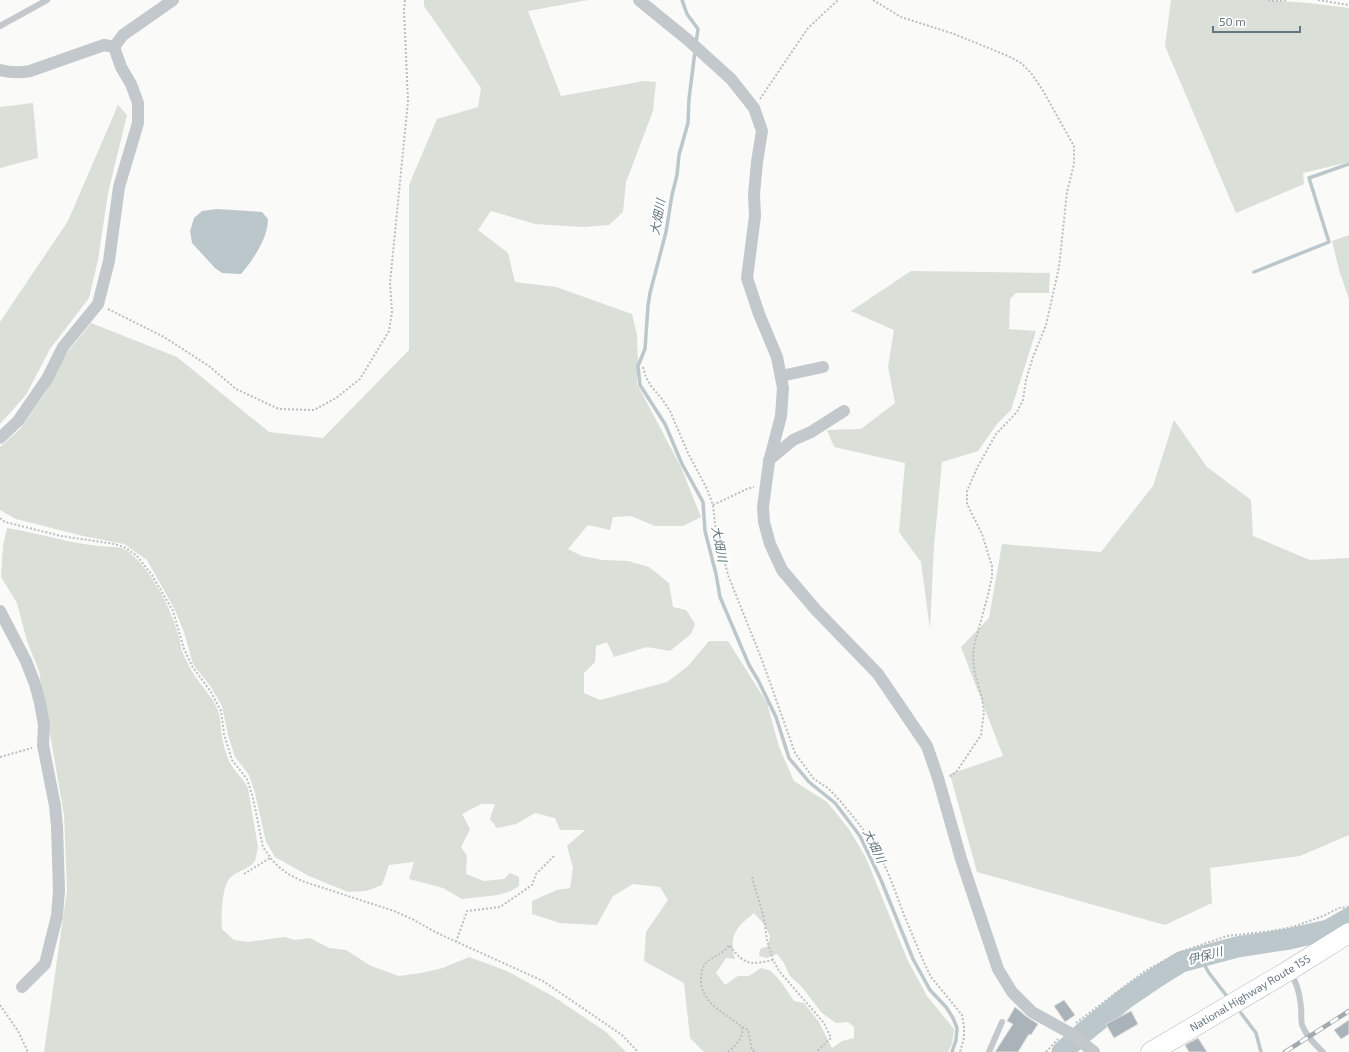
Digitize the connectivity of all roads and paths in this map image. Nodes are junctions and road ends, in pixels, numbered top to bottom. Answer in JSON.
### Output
{"nodes":[{"id":1,"x":47,"y":0,"type":"edge"},
{"id":2,"x":173,"y":0,"type":"edge"},
{"id":3,"x":404,"y":0,"type":"edge"},
{"id":4,"x":639,"y":0,"type":"edge"},
{"id":5,"x":838,"y":0,"type":"edge"},
{"id":6,"x":873,"y":0,"type":"edge"},
{"id":7,"x":1268,"y":0,"type":"edge"},
{"id":8,"x":1287,"y":0,"type":"edge"},
{"id":9,"x":1318,"y":0,"type":"edge"},
{"id":10,"x":1349,"y":5,"type":"edge"},
{"id":11,"x":0,"y":26,"type":"edge"},
{"id":12,"x":114,"y":47,"type":"junction"},
{"id":13,"x":0,"y":70,"type":"edge"},
{"id":14,"x":754,"y":108,"type":"junction"},
{"id":15,"x":98,"y":304,"type":"junction"},
{"id":16,"x":643,"y":367,"type":"dead end"},
{"id":17,"x":823,"y":367,"type":"dead end"},
{"id":18,"x":781,"y":376,"type":"junction"},
{"id":19,"x":844,"y":411,"type":"dead end"},
{"id":20,"x":0,"y":438,"type":"edge"},
{"id":21,"x":769,"y":460,"type":"junction"},
{"id":22,"x":765,"y":487,"type":"junction"},
{"id":23,"x":713,"y":505,"type":"junction"},
{"id":24,"x":0,"y":518,"type":"edge"},
{"id":25,"x":0,"y":611,"type":"edge"},
{"id":26,"x":43,"y":745,"type":"junction"},
{"id":27,"x":0,"y":757,"type":"edge"},
{"id":28,"x":939,"y":782,"type":"junction"},
{"id":29,"x":555,"y":855,"type":"dead end"},
{"id":30,"x":270,"y":858,"type":"junction"},
{"id":31,"x":244,"y":874,"type":"dead end"},
{"id":32,"x":752,"y":877,"type":"dead end"},
{"id":33,"x":1349,"y":907,"type":"edge"},
{"id":34,"x":1349,"y":933,"type":"edge"},
{"id":35,"x":456,"y":942,"type":"junction"},
{"id":36,"x":773,"y":960,"type":"junction"},
{"id":37,"x":1288,"y":971,"type":"junction"},
{"id":38,"x":22,"y":987,"type":"dead end"},
{"id":39,"x":0,"y":1005,"type":"edge"},
{"id":40,"x":1002,"y":1022,"type":"dead end"},
{"id":41,"x":742,"y":1027,"type":"junction"},
{"id":42,"x":1068,"y":1032,"type":"junction"},
{"id":43,"x":28,"y":1052,"type":"edge"},
{"id":44,"x":638,"y":1052,"type":"edge"},
{"id":45,"x":728,"y":1052,"type":"edge"},
{"id":46,"x":755,"y":1052,"type":"edge"},
{"id":47,"x":816,"y":1052,"type":"edge"},
{"id":48,"x":960,"y":1052,"type":"edge"},
{"id":49,"x":990,"y":1052,"type":"edge"},
{"id":50,"x":1046,"y":1052,"type":"edge"},
{"id":51,"x":1094,"y":1052,"type":"edge"},
{"id":52,"x":1151,"y":1052,"type":"edge"},
{"id":53,"x":1323,"y":1052,"type":"edge"}],
"edges":[{"from":1,"to":11,"type":"lane"},
{"from":2,"to":12,"type":"street"},
{"from":3,"to":15,"type":"path"},
{"from":4,"to":14,"type":"street"},
{"from":5,"to":14,"type":"path"},
{"from":6,"to":28,"type":"path"},
{"from":7,"to":8,"type":"path"},
{"from":9,"to":10,"type":"path"},
{"from":12,"to":13,"type":"street"},
{"from":12,"to":15,"type":"street"},
{"from":14,"to":18,"type":"street"},
{"from":15,"to":20,"type":"street"},
{"from":16,"to":23,"type":"path"},
{"from":17,"to":18,"type":"street"},
{"from":18,"to":21,"type":"street"},
{"from":19,"to":21,"type":"street"},
{"from":21,"to":22,"type":"street"},
{"from":22,"to":23,"type":"path"},
{"from":22,"to":28,"type":"street"},
{"from":23,"to":48,"type":"path"},
{"from":24,"to":30,"type":"path"},
{"from":25,"to":26,"type":"street"},
{"from":26,"to":27,"type":"path"},
{"from":26,"to":38,"type":"street"},
{"from":28,"to":42,"type":"street"},
{"from":29,"to":35,"type":"path"},
{"from":30,"to":31,"type":"path"},
{"from":30,"to":35,"type":"path"},
{"from":32,"to":36,"type":"path"},
{"from":33,"to":42,"type":"path"},
{"from":34,"to":37,"type":"highway","name":"National Highway Route 155"},
{"from":35,"to":44,"type":"path"},
{"from":36,"to":41,"type":"path"},
{"from":36,"to":47,"type":"path"},
{"from":37,"to":52,"type":"highway","name":"National Highway Route 155"},
{"from":37,"to":53,"type":"lane"},
{"from":39,"to":43,"type":"path"},
{"from":40,"to":49,"type":"lane"},
{"from":41,"to":45,"type":"path"},
{"from":41,"to":46,"type":"path"},
{"from":42,"to":50,"type":"path"},
{"from":42,"to":51,"type":"street"}]}
